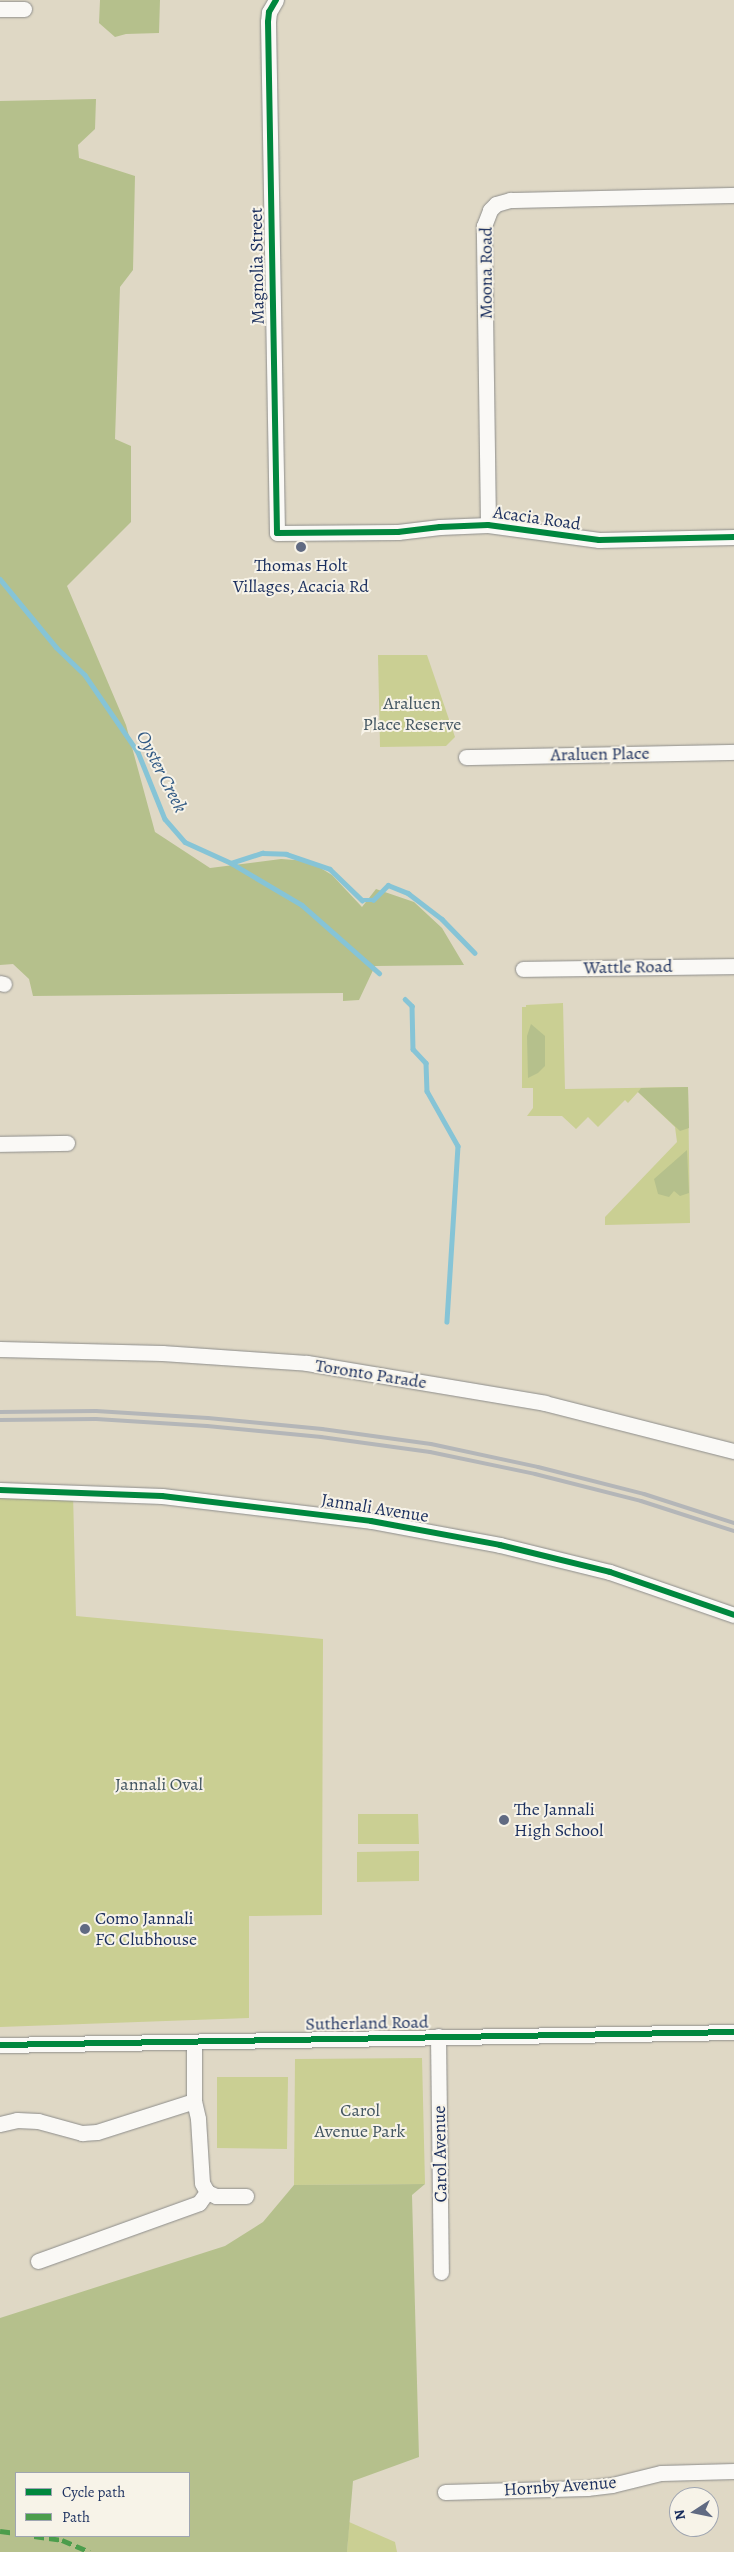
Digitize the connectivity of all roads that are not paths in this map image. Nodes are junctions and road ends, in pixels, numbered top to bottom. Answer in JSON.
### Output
{"nodes":[{"id":1,"x":276,"y":0,"type":"edge"},
{"id":2,"x":0,"y":9,"type":"edge"},
{"id":3,"x":24,"y":9,"type":"dead end"},
{"id":4,"x":734,"y":196,"type":"edge"},
{"id":5,"x":488,"y":525,"type":"junction"},
{"id":6,"x":277,"y":533,"type":"joint"},
{"id":7,"x":734,"y":538,"type":"edge"},
{"id":8,"x":734,"y":752,"type":"edge"},
{"id":9,"x":466,"y":757,"type":"dead end"},
{"id":10,"x":734,"y":966,"type":"edge"},
{"id":11,"x":523,"y":969,"type":"dead end"},
{"id":12,"x":67,"y":1143,"type":"dead end"},
{"id":13,"x":0,"y":1144,"type":"edge"},
{"id":14,"x":0,"y":1349,"type":"edge"},
{"id":15,"x":734,"y":1451,"type":"edge"},
{"id":16,"x":0,"y":1490,"type":"edge"},
{"id":17,"x":734,"y":1615,"type":"edge"},
{"id":18,"x":734,"y":2032,"type":"edge"},
{"id":19,"x":438,"y":2036,"type":"junction"},
{"id":20,"x":194,"y":2042,"type":"junction"},
{"id":21,"x":0,"y":2045,"type":"edge"},
{"id":22,"x":194,"y":2102,"type":"junction"},
{"id":23,"x":0,"y":2124,"type":"edge"},
{"id":24,"x":207,"y":2192,"type":"junction"},
{"id":25,"x":246,"y":2196,"type":"dead end"},
{"id":26,"x":38,"y":2261,"type":"dead end"},
{"id":27,"x":441,"y":2272,"type":"dead end"},
{"id":28,"x":734,"y":2471,"type":"edge"},
{"id":29,"x":445,"y":2492,"type":"dead end"}],
"edges":[{"from":1,"to":6,"type":"street","name":"Magnolia Street"},
{"from":2,"to":3,"type":"street"},
{"from":4,"to":5,"type":"street","name":"Moona Road"},
{"from":5,"to":6,"type":"street","name":"Acacia Road"},
{"from":5,"to":7,"type":"street","name":"Acacia Road"},
{"from":8,"to":9,"type":"street","name":"Araluen Place"},
{"from":10,"to":11,"type":"street","name":"Wattle Road"},
{"from":12,"to":13,"type":"street"},
{"from":14,"to":15,"type":"street","name":"Toronto Parade"},
{"from":16,"to":17,"type":"street","name":"Jannali Avenue"},
{"from":18,"to":19,"type":"street","name":"Sutherland Road"},
{"from":19,"to":20,"type":"street","name":"Sutherland Road"},
{"from":19,"to":27,"type":"street","name":"Carol Avenue"},
{"from":20,"to":21,"type":"street","name":"Sutherland Road"},
{"from":20,"to":22,"type":"street"},
{"from":22,"to":23,"type":"street"},
{"from":22,"to":24,"type":"street"},
{"from":24,"to":25,"type":"street"},
{"from":24,"to":26,"type":"street"},
{"from":28,"to":29,"type":"street","name":"Hornby Avenue"}]}
